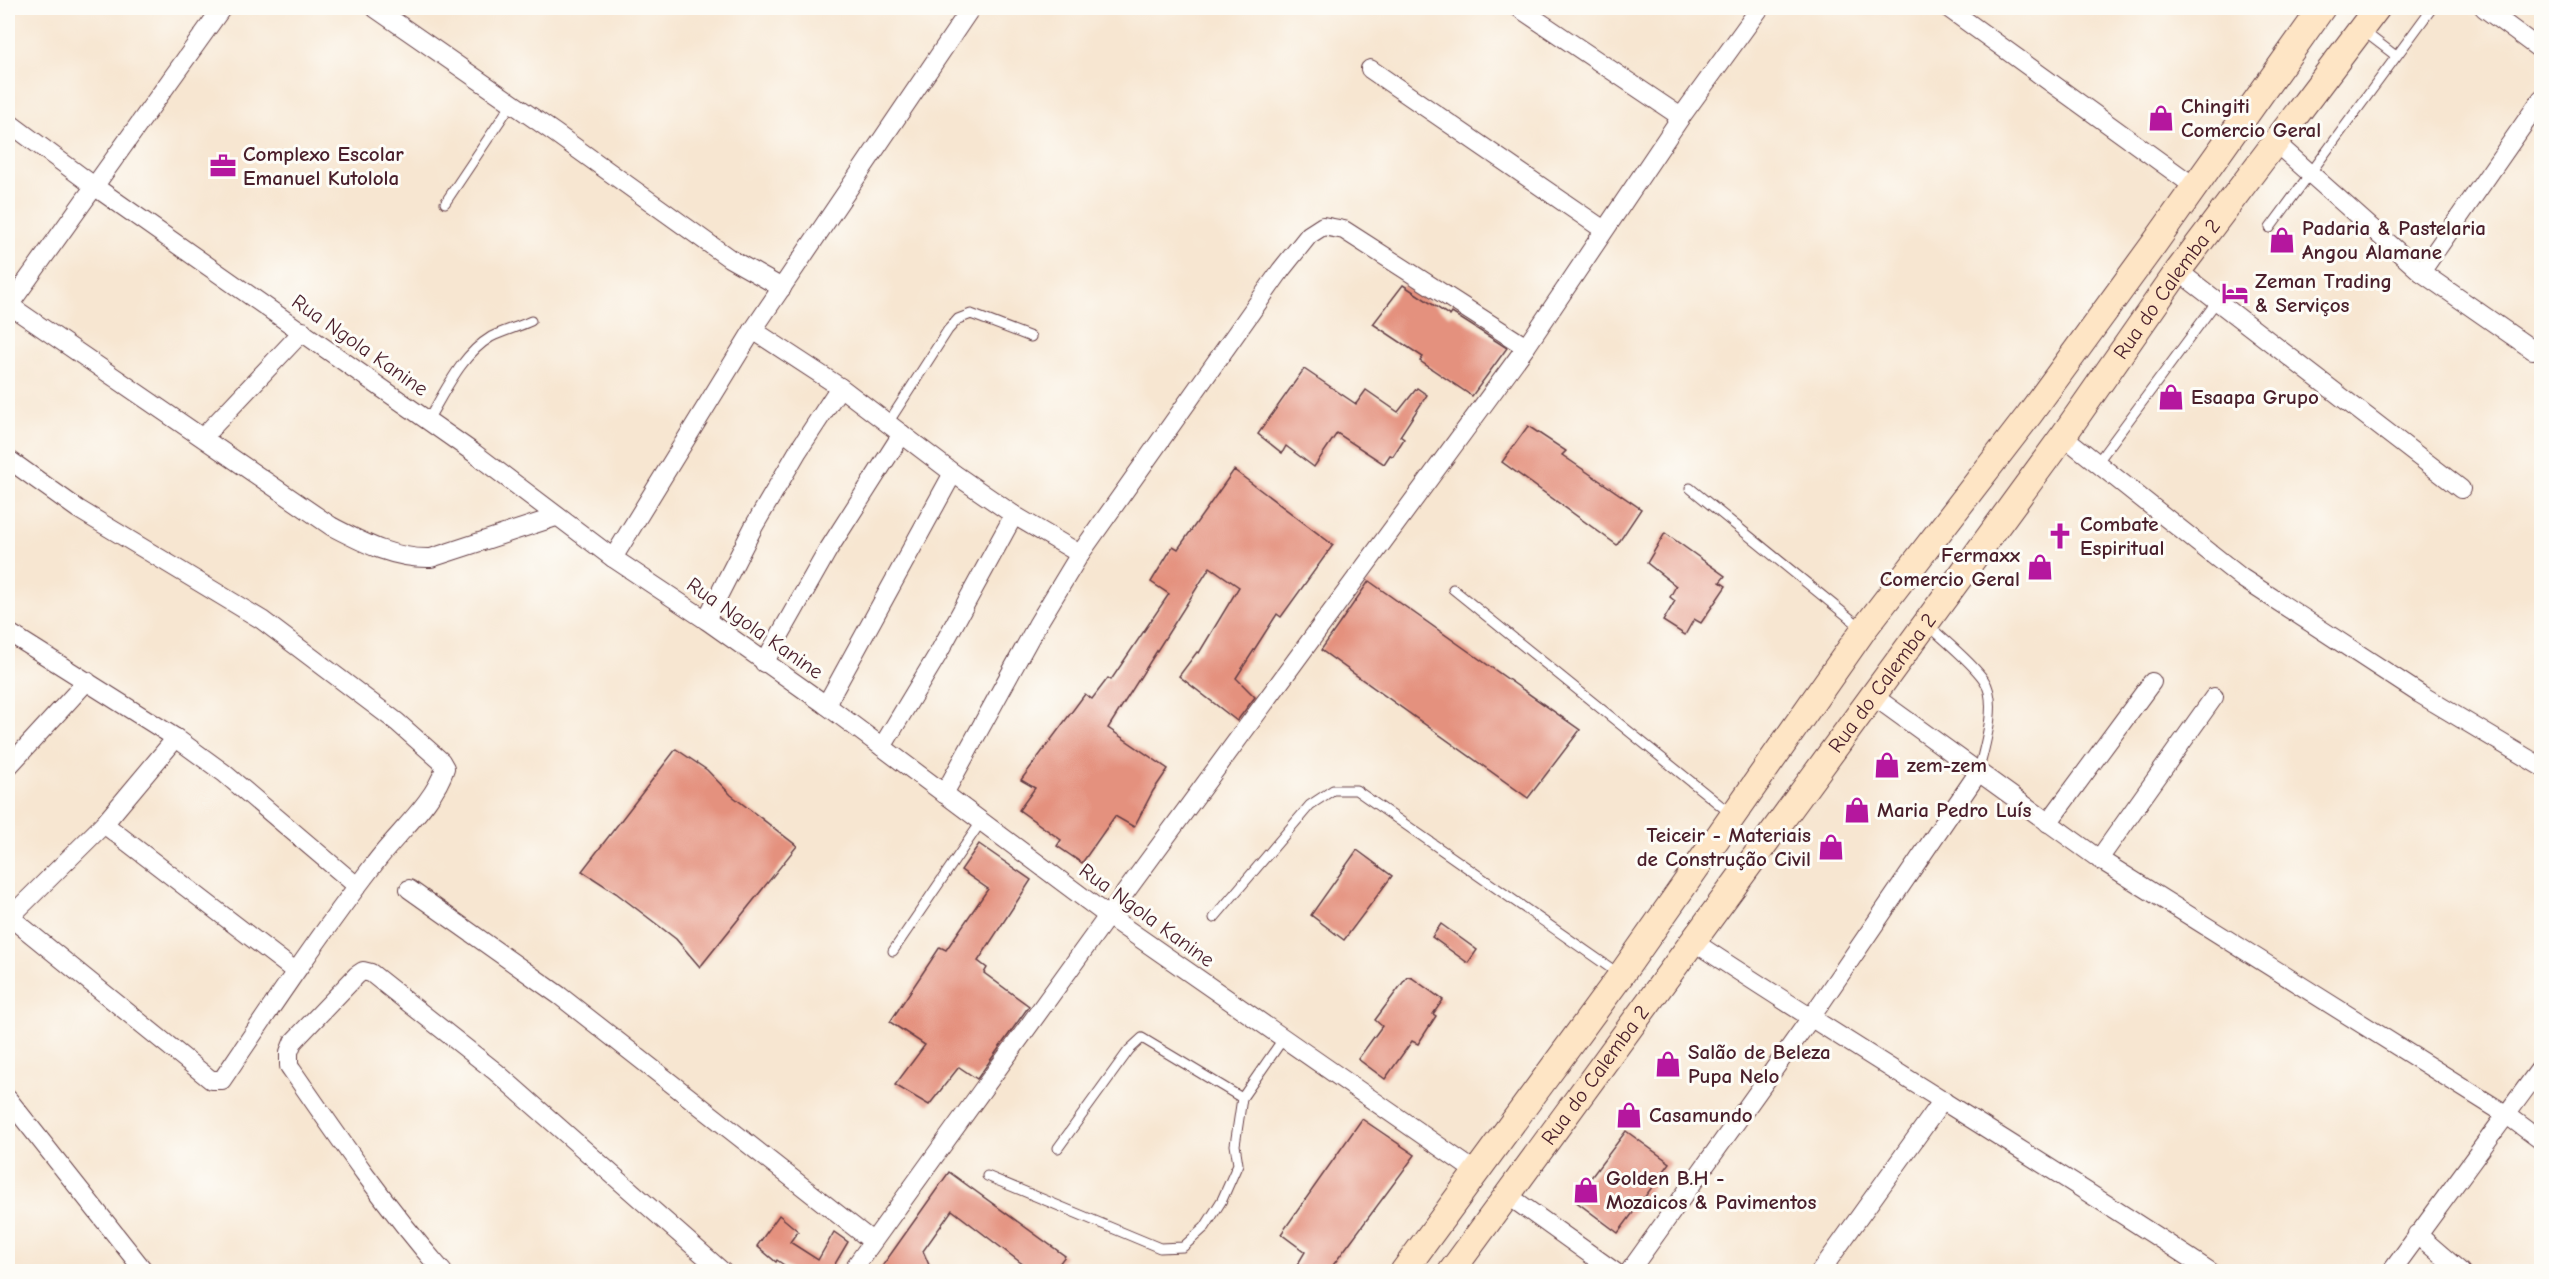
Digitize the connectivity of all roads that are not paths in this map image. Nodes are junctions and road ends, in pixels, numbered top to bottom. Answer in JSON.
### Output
{"nodes":[{"id":1,"x":222,"y":8,"type":"edge"},
{"id":2,"x":375,"y":8,"type":"edge"},
{"id":3,"x":971,"y":8,"type":"edge"},
{"id":4,"x":1519,"y":8,"type":"edge"},
{"id":5,"x":1760,"y":8,"type":"edge"},
{"id":6,"x":1948,"y":8,"type":"edge"},
{"id":7,"x":2322,"y":8,"type":"edge"},
{"id":8,"x":2377,"y":8,"type":"edge"},
{"id":9,"x":2432,"y":8,"type":"edge"},
{"id":10,"x":2484,"y":8,"type":"edge"},
{"id":11,"x":2361,"y":29,"type":"junction"},
{"id":12,"x":2541,"y":51,"type":"edge"},
{"id":13,"x":2396,"y":56,"type":"junction"},
{"id":14,"x":1370,"y":69,"type":"dead end"},
{"id":15,"x":2541,"y":98,"type":"edge"},
{"id":16,"x":512,"y":103,"type":"junction"},
{"id":17,"x":1681,"y":117,"type":"junction"},
{"id":18,"x":8,"y":122,"type":"edge"},
{"id":19,"x":2276,"y":143,"type":"junction"},
{"id":20,"x":2310,"y":173,"type":"junction"},
{"id":21,"x":94,"y":186,"type":"junction"},
{"id":22,"x":2194,"y":188,"type":"junction"},
{"id":23,"x":445,"y":203,"type":"dead end"},
{"id":24,"x":2270,"y":228,"type":"dead end"},
{"id":25,"x":1604,"y":230,"type":"junction"},
{"id":26,"x":2178,"y":271,"type":"junction"},
{"id":27,"x":2421,"y":272,"type":"junction"},
{"id":28,"x":782,"y":288,"type":"junction"},
{"id":29,"x":2217,"y":301,"type":"junction"},
{"id":30,"x":8,"y":306,"type":"edge"},
{"id":31,"x":531,"y":321,"type":"dead end"},
{"id":32,"x":753,"y":330,"type":"junction"},
{"id":33,"x":303,"y":332,"type":"junction"},
{"id":34,"x":1031,"y":338,"type":"dead end"},
{"id":35,"x":1526,"y":347,"type":"junction"},
{"id":36,"x":2533,"y":350,"type":"dead end"},
{"id":37,"x":840,"y":387,"type":"junction"},
{"id":38,"x":428,"y":420,"type":"junction"},
{"id":39,"x":895,"y":428,"type":"junction"},
{"id":40,"x":2063,"y":436,"type":"junction"},
{"id":41,"x":203,"y":437,"type":"junction"},
{"id":42,"x":8,"y":459,"type":"edge"},
{"id":43,"x":2097,"y":463,"type":"junction"},
{"id":44,"x":953,"y":473,"type":"junction"},
{"id":45,"x":1690,"y":488,"type":"dead end"},
{"id":46,"x":2462,"y":489,"type":"dead end"},
{"id":47,"x":1014,"y":514,"type":"junction"},
{"id":48,"x":556,"y":517,"type":"junction"},
{"id":49,"x":1080,"y":554,"type":"junction"},
{"id":50,"x":613,"y":558,"type":"junction"},
{"id":51,"x":1453,"y":589,"type":"dead end"},
{"id":52,"x":706,"y":620,"type":"junction"},
{"id":53,"x":1926,"y":622,"type":"junction"},
{"id":54,"x":1864,"y":630,"type":"junction"},
{"id":55,"x":8,"y":632,"type":"edge"},
{"id":56,"x":764,"y":663,"type":"junction"},
{"id":57,"x":87,"y":681,"type":"junction"},
{"id":58,"x":2152,"y":682,"type":"dead end"},
{"id":59,"x":1872,"y":695,"type":"junction"},
{"id":60,"x":2214,"y":697,"type":"dead end"},
{"id":61,"x":826,"y":705,"type":"junction"},
{"id":62,"x":177,"y":738,"type":"junction"},
{"id":63,"x":882,"y":747,"type":"junction"},
{"id":64,"x":8,"y":767,"type":"edge"},
{"id":65,"x":2541,"y":767,"type":"edge"},
{"id":66,"x":1978,"y":773,"type":"junction"},
{"id":67,"x":944,"y":794,"type":"junction"},
{"id":68,"x":1733,"y":816,"type":"junction"},
{"id":69,"x":981,"y":822,"type":"junction"},
{"id":70,"x":2048,"y":823,"type":"junction"},
{"id":71,"x":104,"y":824,"type":"junction"},
{"id":72,"x":2099,"y":859,"type":"junction"},
{"id":73,"x":357,"y":886,"type":"junction"},
{"id":74,"x":409,"y":889,"type":"dead end"},
{"id":75,"x":1108,"y":915,"type":"junction"},
{"id":76,"x":9,"y":918,"type":"edge"},
{"id":77,"x":1214,"y":918,"type":"dead end"},
{"id":78,"x":1694,"y":942,"type":"junction"},
{"id":79,"x":893,"y":951,"type":"dead end"},
{"id":80,"x":295,"y":970,"type":"junction"},
{"id":81,"x":1621,"y":975,"type":"junction"},
{"id":82,"x":1810,"y":1019,"type":"junction"},
{"id":83,"x":1283,"y":1039,"type":"junction"},
{"id":84,"x":2541,"y":1065,"type":"edge"},
{"id":85,"x":1242,"y":1098,"type":"junction"},
{"id":86,"x":8,"y":1099,"type":"edge"},
{"id":87,"x":1943,"y":1100,"type":"junction"},
{"id":88,"x":2507,"y":1115,"type":"junction"},
{"id":89,"x":2541,"y":1142,"type":"edge"},
{"id":90,"x":1058,"y":1148,"type":"dead end"},
{"id":91,"x":1476,"y":1172,"type":"junction"},
{"id":92,"x":987,"y":1176,"type":"dead end"},
{"id":93,"x":1509,"y":1196,"type":"junction"},
{"id":94,"x":2417,"y":1234,"type":"junction"},
{"id":95,"x":872,"y":1241,"type":"junction"},
{"id":96,"x":1458,"y":1269,"type":"edge"},
{"id":97,"x":145,"y":1272,"type":"edge"},
{"id":98,"x":443,"y":1272,"type":"edge"},
{"id":99,"x":723,"y":1272,"type":"edge"},
{"id":100,"x":851,"y":1272,"type":"edge"},
{"id":101,"x":1403,"y":1272,"type":"edge"},
{"id":102,"x":1615,"y":1272,"type":"edge"},
{"id":103,"x":1629,"y":1272,"type":"edge"},
{"id":104,"x":1820,"y":1272,"type":"edge"},
{"id":105,"x":2211,"y":1272,"type":"edge"},
{"id":106,"x":2391,"y":1272,"type":"edge"},
{"id":107,"x":2461,"y":1272,"type":"edge"}],
"edges":[{"from":1,"to":21,"type":"street"},
{"from":2,"to":16,"type":"street"},
{"from":3,"to":28,"type":"street"},
{"from":4,"to":17,"type":"street"},
{"from":5,"to":17,"type":"street"},
{"from":6,"to":22,"type":"street"},
{"from":7,"to":22,"type":"main road","name":"Rua do Calemba 2"},
{"from":8,"to":11,"type":"main road","name":"Rua do Calemba 2"},
{"from":9,"to":13,"type":"lane"},
{"from":10,"to":12,"type":"street"},
{"from":11,"to":13,"type":"lane"},
{"from":11,"to":19,"type":"main road","name":"Rua do Calemba 2"},
{"from":13,"to":20,"type":"lane"},
{"from":14,"to":25,"type":"street"},
{"from":15,"to":27,"type":"street"},
{"from":16,"to":23,"type":"lane"},
{"from":16,"to":28,"type":"street"},
{"from":17,"to":25,"type":"street"},
{"from":18,"to":21,"type":"street","name":"Rua Ngola Kanine"},
{"from":19,"to":20,"type":"street"},
{"from":19,"to":26,"type":"main road","name":"Rua do Calemba 2"},
{"from":20,"to":24,"type":"lane"},
{"from":20,"to":27,"type":"street"},
{"from":21,"to":30,"type":"street"},
{"from":21,"to":33,"type":"street","name":"Rua Ngola Kanine"},
{"from":22,"to":54,"type":"main road","name":"Rua do Calemba 2"},
{"from":25,"to":35,"type":"street"},
{"from":26,"to":29,"type":"street"},
{"from":26,"to":40,"type":"main road","name":"Rua do Calemba 2"},
{"from":27,"to":36,"type":"street"},
{"from":28,"to":32,"type":"street"},
{"from":29,"to":43,"type":"lane"},
{"from":29,"to":46,"type":"street"},
{"from":30,"to":41,"type":"street"},
{"from":31,"to":38,"type":"lane"},
{"from":32,"to":37,"type":"street"},
{"from":32,"to":50,"type":"street"},
{"from":33,"to":38,"type":"street","name":"Rua Ngola Kanine"},
{"from":33,"to":41,"type":"street"},
{"from":34,"to":39,"type":"lane"},
{"from":35,"to":49,"type":"street"},
{"from":35,"to":75,"type":"street"},
{"from":37,"to":39,"type":"street"},
{"from":37,"to":52,"type":"street"},
{"from":38,"to":48,"type":"street","name":"Rua Ngola Kanine"},
{"from":39,"to":44,"type":"street"},
{"from":39,"to":56,"type":"street"},
{"from":40,"to":43,"type":"street"},
{"from":40,"to":53,"type":"main road","name":"Rua do Calemba 2"},
{"from":41,"to":48,"type":"street"},
{"from":42,"to":73,"type":"street"},
{"from":43,"to":65,"type":"street"},
{"from":44,"to":47,"type":"street"},
{"from":44,"to":61,"type":"street"},
{"from":45,"to":54,"type":"lane"},
{"from":47,"to":49,"type":"street"},
{"from":47,"to":63,"type":"street"},
{"from":48,"to":50,"type":"street","name":"Rua Ngola Kanine"},
{"from":49,"to":67,"type":"street"},
{"from":50,"to":52,"type":"street","name":"Rua Ngola Kanine"},
{"from":51,"to":68,"type":"lane"},
{"from":52,"to":56,"type":"street","name":"Rua Ngola Kanine"},
{"from":53,"to":59,"type":"main road","name":"Rua do Calemba 2"},
{"from":53,"to":66,"type":"lane"},
{"from":54,"to":68,"type":"main road","name":"Rua do Calemba 2"},
{"from":55,"to":57,"type":"street"},
{"from":56,"to":61,"type":"street","name":"Rua Ngola Kanine"},
{"from":57,"to":62,"type":"street"},
{"from":57,"to":64,"type":"street"},
{"from":58,"to":70,"type":"street"},
{"from":59,"to":66,"type":"street"},
{"from":59,"to":78,"type":"main road","name":"Rua do Calemba 2"},
{"from":60,"to":72,"type":"street"},
{"from":61,"to":63,"type":"street","name":"Rua Ngola Kanine"},
{"from":62,"to":71,"type":"street"},
{"from":62,"to":73,"type":"street"},
{"from":63,"to":67,"type":"street","name":"Rua Ngola Kanine"},
{"from":66,"to":70,"type":"street"},
{"from":66,"to":82,"type":"street"},
{"from":67,"to":69,"type":"street","name":"Rua Ngola Kanine"},
{"from":68,"to":81,"type":"main road","name":"Rua do Calemba 2"},
{"from":69,"to":75,"type":"street","name":"Rua Ngola Kanine"},
{"from":69,"to":79,"type":"lane"},
{"from":70,"to":72,"type":"street"},
{"from":71,"to":76,"type":"street"},
{"from":71,"to":80,"type":"street"},
{"from":72,"to":88,"type":"street"},
{"from":73,"to":80,"type":"street"},
{"from":74,"to":95,"type":"street"},
{"from":75,"to":83,"type":"street","name":"Rua Ngola Kanine"},
{"from":75,"to":95,"type":"street"},
{"from":76,"to":80,"type":"street"},
{"from":77,"to":81,"type":"lane"},
{"from":78,"to":82,"type":"street"},
{"from":78,"to":93,"type":"main road","name":"Rua do Calemba 2"},
{"from":81,"to":91,"type":"main road","name":"Rua do Calemba 2"},
{"from":82,"to":87,"type":"street"},
{"from":82,"to":103,"type":"street"},
{"from":83,"to":85,"type":"lane"},
{"from":83,"to":91,"type":"street","name":"Rua Ngola Kanine"},
{"from":84,"to":88,"type":"street"},
{"from":85,"to":90,"type":"lane"},
{"from":85,"to":92,"type":"lane"},
{"from":86,"to":97,"type":"street"},
{"from":87,"to":104,"type":"street"},
{"from":87,"to":105,"type":"street"},
{"from":88,"to":89,"type":"street"},
{"from":88,"to":94,"type":"street"},
{"from":91,"to":101,"type":"main road","name":"Rua do Calemba 2"},
{"from":93,"to":96,"type":"main road","name":"Rua do Calemba 2"},
{"from":93,"to":102,"type":"street"},
{"from":94,"to":106,"type":"street"},
{"from":94,"to":107,"type":"street"},
{"from":95,"to":100,"type":"street"},
{"from":98,"to":99,"type":"street"}]}
